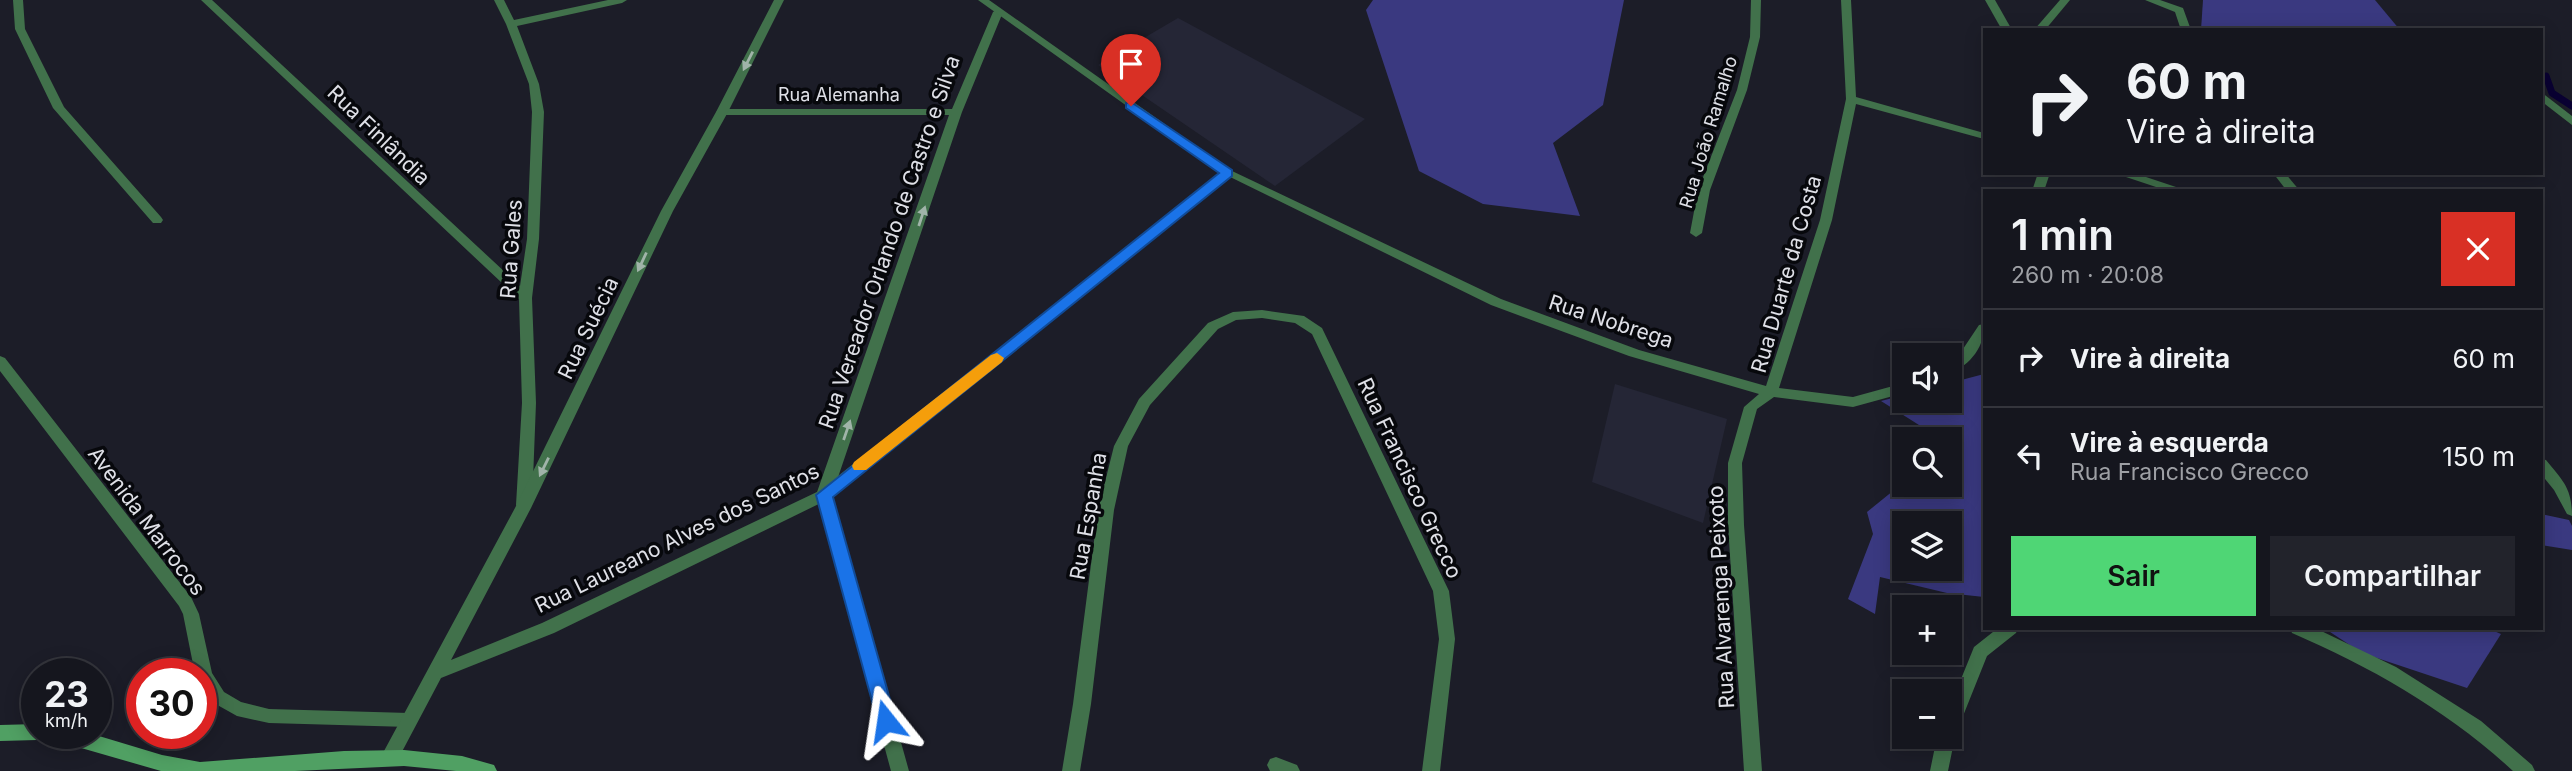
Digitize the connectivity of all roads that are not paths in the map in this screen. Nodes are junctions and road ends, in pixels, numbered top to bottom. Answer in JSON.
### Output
{"nodes":[{"id":1,"x":18,"y":0,"type":"edge"},
{"id":2,"x":206,"y":0,"type":"edge"},
{"id":3,"x":499,"y":0,"type":"edge"},
{"id":4,"x":622,"y":0,"type":"edge"},
{"id":5,"x":779,"y":0,"type":"edge"},
{"id":6,"x":983,"y":0,"type":"edge"},
{"id":7,"x":1756,"y":0,"type":"edge"},
{"id":8,"x":1846,"y":0,"type":"edge"},
{"id":9,"x":1990,"y":0,"type":"edge"},
{"id":10,"x":2065,"y":0,"type":"edge"},
{"id":11,"x":2150,"y":0,"type":"edge"},
{"id":12,"x":998,"y":12,"type":"junction"},
{"id":13,"x":511,"y":24,"type":"junction"},
{"id":14,"x":2006,"y":28,"type":"edge"},
{"id":15,"x":2041,"y":28,"type":"edge"},
{"id":16,"x":2185,"y":28,"type":"edge"},
{"id":17,"x":2543,"y":97,"type":"edge"},
{"id":18,"x":1851,"y":99,"type":"junction"},
{"id":19,"x":722,"y":112,"type":"junction"},
{"id":20,"x":956,"y":112,"type":"junction"},
{"id":21,"x":2572,"y":122,"type":"edge"},
{"id":22,"x":1983,"y":136,"type":"edge"},
{"id":23,"x":1227,"y":173,"type":"junction"},
{"id":24,"x":2127,"y":175,"type":"edge"},
{"id":25,"x":2281,"y":175,"type":"edge"},
{"id":26,"x":2175,"y":189,"type":"edge"},
{"id":27,"x":2292,"y":189,"type":"edge"},
{"id":28,"x":157,"y":220,"type":"dead end"},
{"id":29,"x":1696,"y":233,"type":"dead end"},
{"id":30,"x":525,"y":298,"type":"junction"},
{"id":31,"x":1983,"y":330,"type":"edge"},
{"id":32,"x":1318,"y":331,"type":"joint"},
{"id":33,"x":0,"y":361,"type":"edge"},
{"id":34,"x":1962,"y":361,"type":"edge"},
{"id":35,"x":1892,"y":391,"type":"edge"},
{"id":36,"x":1772,"y":392,"type":"junction"},
{"id":37,"x":2543,"y":466,"type":"edge"},
{"id":38,"x":824,"y":495,"type":"junction"},
{"id":39,"x":523,"y":508,"type":"junction"},
{"id":40,"x":2572,"y":510,"type":"edge"},
{"id":41,"x":2008,"y":630,"type":"edge"},
{"id":42,"x":2303,"y":630,"type":"edge"},
{"id":43,"x":433,"y":674,"type":"junction"},
{"id":44,"x":1962,"y":696,"type":"edge"},
{"id":45,"x":409,"y":720,"type":"junction"},
{"id":46,"x":21,"y":732,"type":"edge"},
{"id":47,"x":0,"y":733,"type":"edge"},
{"id":48,"x":112,"y":749,"type":"edge"},
{"id":49,"x":1944,"y":749,"type":"edge"},
{"id":50,"x":390,"y":757,"type":"junction"},
{"id":51,"x":488,"y":771,"type":"edge"},
{"id":52,"x":900,"y":771,"type":"edge"},
{"id":53,"x":1071,"y":771,"type":"edge"},
{"id":54,"x":1431,"y":771,"type":"edge"},
{"id":55,"x":1753,"y":771,"type":"edge"},
{"id":56,"x":1939,"y":771,"type":"edge"},
{"id":57,"x":2526,"y":771,"type":"edge"}],
"edges":[{"from":1,"to":28,"type":"street"},
{"from":2,"to":30,"type":"street","name":"Rua Finlândia"},
{"from":3,"to":13,"type":"street","name":"Rua Gales"},
{"from":4,"to":13,"type":"street"},
{"from":5,"to":19,"type":"street","name":"Rua Suécia","one_way":true},
{"from":6,"to":12,"type":"street"},
{"from":7,"to":29,"type":"street","name":"Rua João Ramalho"},
{"from":8,"to":18,"type":"street","name":"Rua Duarte da Costa"},
{"from":9,"to":14,"type":"street"},
{"from":10,"to":15,"type":"street"},
{"from":11,"to":16,"type":"street"},
{"from":12,"to":20,"type":"street","name":"Rua Vereador Orlando de Castro e Silva"},
{"from":12,"to":23,"type":"street"},
{"from":13,"to":30,"type":"street","name":"Rua Gales"},
{"from":17,"to":21,"type":"street"},
{"from":18,"to":22,"type":"street"},
{"from":18,"to":36,"type":"street","name":"Rua Duarte da Costa"},
{"from":19,"to":20,"type":"street","name":"Rua Alemanha"},
{"from":19,"to":39,"type":"street","name":"Rua Suécia","one_way":true},
{"from":38,"to":20,"type":"street","name":"Rua Vereador Orlando de Castro e Silva","one_way":true},
{"from":23,"to":36,"type":"street","name":"Rua Nobrega"},
{"from":23,"to":38,"type":"street","name":"Rua Laureano Alves dos Santos"},
{"from":24,"to":26,"type":"street"},
{"from":25,"to":27,"type":"street"},
{"from":30,"to":39,"type":"street","name":"Rua Gales"},
{"from":31,"to":34,"type":"street"},
{"from":32,"to":53,"type":"street","name":"Rua Espanha"},
{"from":32,"to":54,"type":"street","name":"Rua Francisco Grecco"},
{"from":33,"to":45,"type":"street","name":"Avenida Marrocos"},
{"from":35,"to":36,"type":"street","name":"Rua Nobrega"},
{"from":36,"to":55,"type":"street","name":"Rua Alvarenga Peixoto"},
{"from":37,"to":40,"type":"street"},
{"from":38,"to":43,"type":"street","name":"Rua Laureano Alves dos Santos"},
{"from":38,"to":52,"type":"street"},
{"from":39,"to":43,"type":"street","name":"Rua Suécia"},
{"from":41,"to":44,"type":"street"},
{"from":42,"to":57,"type":"street"},
{"from":43,"to":45,"type":"street"},
{"from":45,"to":50,"type":"street"},
{"from":46,"to":47,"type":"main road"},
{"from":48,"to":50,"type":"main road"},
{"from":49,"to":56,"type":"street"},
{"from":50,"to":51,"type":"main road"}]}
